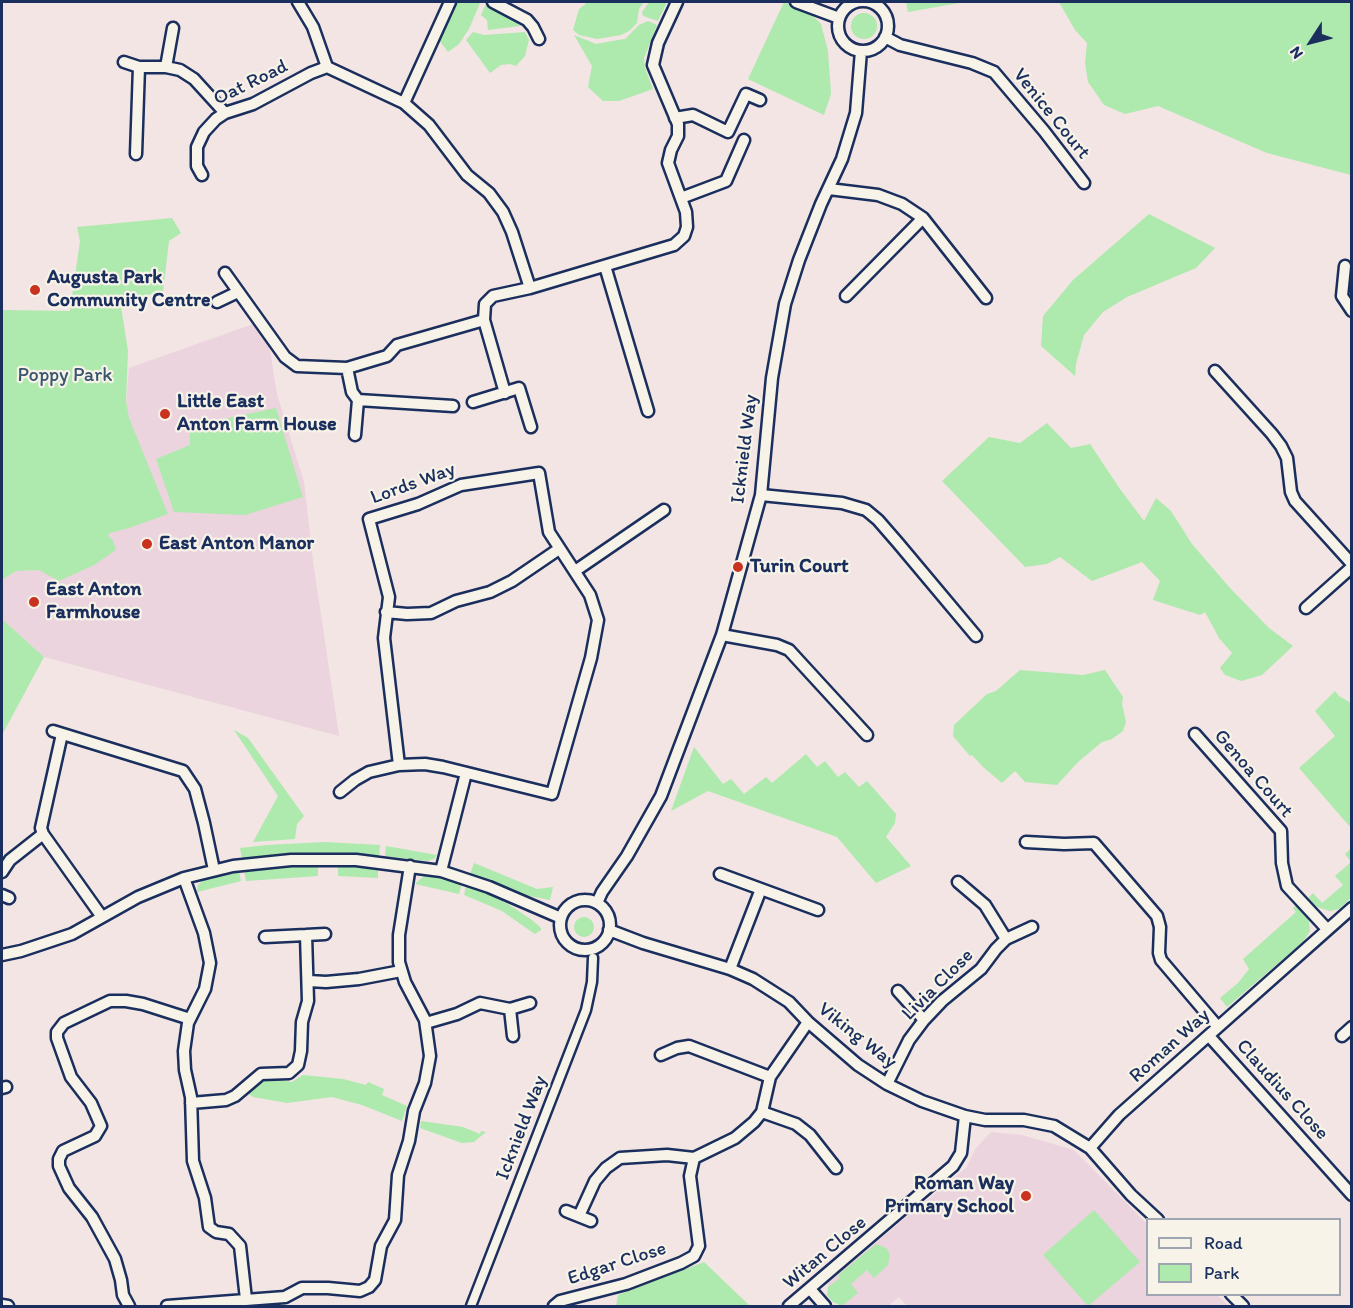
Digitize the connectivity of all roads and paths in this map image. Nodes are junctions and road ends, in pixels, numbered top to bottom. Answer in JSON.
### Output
{"nodes":[{"id":1,"x":298,"y":2,"type":"edge"},
{"id":2,"x":450,"y":2,"type":"edge"},
{"id":3,"x":493,"y":2,"type":"edge"},
{"id":4,"x":677,"y":2,"type":"edge"},
{"id":5,"x":796,"y":2,"type":"edge"},
{"id":6,"x":875,"y":3,"type":"edge"},
{"id":7,"x":839,"y":18,"type":"junction"},
{"id":8,"x":173,"y":28,"type":"dead end"},
{"id":9,"x":885,"y":37,"type":"junction"},
{"id":10,"x":539,"y":39,"type":"dead end"},
{"id":11,"x":861,"y":51,"type":"junction"},
{"id":12,"x":124,"y":62,"type":"dead end"},
{"id":13,"x":139,"y":67,"type":"junction"},
{"id":14,"x":327,"y":67,"type":"junction"},
{"id":15,"x":166,"y":68,"type":"junction"},
{"id":16,"x":760,"y":100,"type":"dead end"},
{"id":17,"x":404,"y":103,"type":"junction"},
{"id":18,"x":225,"y":112,"type":"junction"},
{"id":19,"x":675,"y":118,"type":"junction"},
{"id":20,"x":744,"y":140,"type":"dead end"},
{"id":21,"x":136,"y":154,"type":"dead end"},
{"id":22,"x":202,"y":176,"type":"dead end"},
{"id":23,"x":1083,"y":183,"type":"dead end"},
{"id":24,"x":829,"y":189,"type":"junction"},
{"id":25,"x":681,"y":198,"type":"junction"},
{"id":26,"x":923,"y":218,"type":"junction"},
{"id":27,"x":605,"y":266,"type":"junction"},
{"id":28,"x":1345,"y":266,"type":"dead end"},
{"id":29,"x":225,"y":273,"type":"dead end"},
{"id":30,"x":530,"y":288,"type":"junction"},
{"id":31,"x":238,"y":292,"type":"junction"},
{"id":32,"x":846,"y":296,"type":"dead end"},
{"id":33,"x":986,"y":298,"type":"dead end"},
{"id":34,"x":217,"y":302,"type":"dead end"},
{"id":35,"x":1352,"y":311,"type":"edge"},
{"id":36,"x":484,"y":320,"type":"junction"},
{"id":37,"x":347,"y":368,"type":"junction"},
{"id":38,"x":1215,"y":371,"type":"dead end"},
{"id":39,"x":505,"y":393,"type":"junction"},
{"id":40,"x":358,"y":400,"type":"junction"},
{"id":41,"x":473,"y":402,"type":"dead end"},
{"id":42,"x":453,"y":406,"type":"dead end"},
{"id":43,"x":648,"y":411,"type":"dead end"},
{"id":44,"x":531,"y":427,"type":"dead end"},
{"id":45,"x":355,"y":435,"type":"dead end"},
{"id":46,"x":761,"y":495,"type":"junction"},
{"id":47,"x":664,"y":510,"type":"dead end"},
{"id":48,"x":559,"y":549,"type":"junction"},
{"id":49,"x":1352,"y":565,"type":"edge"},
{"id":50,"x":575,"y":572,"type":"junction"},
{"id":51,"x":1306,"y":608,"type":"dead end"},
{"id":52,"x":387,"y":612,"type":"junction"},
{"id":53,"x":722,"y":635,"type":"junction"},
{"id":54,"x":976,"y":636,"type":"dead end"},
{"id":55,"x":1196,"y":734,"type":"dead end"},
{"id":56,"x":867,"y":735,"type":"dead end"},
{"id":57,"x":399,"y":765,"type":"junction"},
{"id":58,"x":466,"y":773,"type":"junction"},
{"id":59,"x":340,"y":792,"type":"dead end"},
{"id":60,"x":43,"y":834,"type":"junction"},
{"id":61,"x":1026,"y":842,"type":"dead end"},
{"id":62,"x":410,"y":866,"type":"junction"},
{"id":63,"x":214,"y":870,"type":"junction"},
{"id":64,"x":441,"y":871,"type":"junction"},
{"id":65,"x":2,"y":872,"type":"edge"},
{"id":66,"x":720,"y":874,"type":"dead end"},
{"id":67,"x":184,"y":878,"type":"junction"},
{"id":68,"x":958,"y":882,"type":"dead end"},
{"id":69,"x":761,"y":889,"type":"junction"},
{"id":70,"x":597,"y":903,"type":"junction"},
{"id":71,"x":1352,"y":908,"type":"edge"},
{"id":72,"x":818,"y":910,"type":"dead end"},
{"id":73,"x":102,"y":917,"type":"junction"},
{"id":74,"x":561,"y":918,"type":"junction"},
{"id":75,"x":1032,"y":927,"type":"dead end"},
{"id":76,"x":1328,"y":929,"type":"junction"},
{"id":77,"x":609,"y":930,"type":"junction"},
{"id":78,"x":325,"y":934,"type":"dead end"},
{"id":79,"x":306,"y":935,"type":"junction"},
{"id":80,"x":265,"y":937,"type":"dead end"},
{"id":81,"x":1006,"y":939,"type":"junction"},
{"id":82,"x":2,"y":955,"type":"edge"},
{"id":83,"x":593,"y":958,"type":"dead end"},
{"id":84,"x":730,"y":969,"type":"junction"},
{"id":85,"x":401,"y":971,"type":"junction"},
{"id":86,"x":309,"y":981,"type":"junction"},
{"id":87,"x":898,"y":991,"type":"dead end"},
{"id":88,"x":530,"y":1003,"type":"dead end"},
{"id":89,"x":510,"y":1009,"type":"junction"},
{"id":90,"x":190,"y":1018,"type":"junction"},
{"id":91,"x":924,"y":1020,"type":"junction"},
{"id":92,"x":808,"y":1022,"type":"junction"},
{"id":93,"x":426,"y":1023,"type":"junction"},
{"id":94,"x":1352,"y":1027,"type":"edge"},
{"id":95,"x":1218,"y":1028,"type":"junction"},
{"id":96,"x":513,"y":1035,"type":"dead end"},
{"id":97,"x":1209,"y":1036,"type":"junction"},
{"id":98,"x":1342,"y":1036,"type":"dead end"},
{"id":99,"x":661,"y":1055,"type":"dead end"},
{"id":100,"x":770,"y":1077,"type":"junction"},
{"id":101,"x":887,"y":1084,"type":"junction"},
{"id":102,"x":191,"y":1103,"type":"junction"},
{"id":103,"x":762,"y":1112,"type":"junction"},
{"id":104,"x":964,"y":1116,"type":"junction"},
{"id":105,"x":1090,"y":1148,"type":"junction"},
{"id":106,"x":694,"y":1158,"type":"junction"},
{"id":107,"x":836,"y":1168,"type":"dead end"},
{"id":108,"x":1352,"y":1195,"type":"edge"},
{"id":109,"x":566,"y":1211,"type":"dead end"},
{"id":110,"x":579,"y":1216,"type":"junction"},
{"id":111,"x":1156,"y":1218,"type":"edge"},
{"id":112,"x":591,"y":1221,"type":"dead end"},
{"id":113,"x":810,"y":1289,"type":"junction"},
{"id":114,"x":246,"y":1299,"type":"junction"},
{"id":115,"x":2,"y":1305,"type":"edge"},
{"id":116,"x":8,"y":1306,"type":"edge"},
{"id":117,"x":129,"y":1306,"type":"edge"},
{"id":118,"x":166,"y":1306,"type":"edge"},
{"id":119,"x":471,"y":1306,"type":"edge"},
{"id":120,"x":554,"y":1306,"type":"edge"},
{"id":121,"x":789,"y":1306,"type":"edge"},
{"id":122,"x":825,"y":1306,"type":"edge"}],
"edges":[{"from":1,"to":14,"type":"street"},
{"from":2,"to":17,"type":"street"},
{"from":3,"to":10,"type":"street"},
{"from":4,"to":19,"type":"street"},
{"from":5,"to":7,"type":"street"},
{"from":6,"to":7,"type":"street"},
{"from":6,"to":9,"type":"street"},
{"from":7,"to":11,"type":"street"},
{"from":8,"to":15,"type":"street"},
{"from":9,"to":11,"type":"street"},
{"from":9,"to":23,"type":"street","name":"Venice Court"},
{"from":11,"to":24,"type":"street","name":"Icknield Way"},
{"from":12,"to":13,"type":"street"},
{"from":13,"to":15,"type":"street"},
{"from":13,"to":21,"type":"street"},
{"from":14,"to":17,"type":"street"},
{"from":14,"to":18,"type":"street","name":"Oat Road"},
{"from":15,"to":18,"type":"street"},
{"from":16,"to":19,"type":"street"},
{"from":17,"to":30,"type":"street"},
{"from":18,"to":22,"type":"street","name":"Oat Road"},
{"from":19,"to":25,"type":"street"},
{"from":20,"to":25,"type":"street"},
{"from":24,"to":26,"type":"street"},
{"from":24,"to":46,"type":"street","name":"Icknield Way"},
{"from":25,"to":27,"type":"street"},
{"from":26,"to":32,"type":"street"},
{"from":26,"to":33,"type":"street"},
{"from":27,"to":30,"type":"street"},
{"from":27,"to":43,"type":"street"},
{"from":28,"to":35,"type":"street"},
{"from":29,"to":31,"type":"street"},
{"from":30,"to":36,"type":"street"},
{"from":31,"to":34,"type":"street"},
{"from":31,"to":37,"type":"street"},
{"from":36,"to":37,"type":"street"},
{"from":36,"to":39,"type":"street"},
{"from":37,"to":40,"type":"street"},
{"from":38,"to":49,"type":"street"},
{"from":39,"to":41,"type":"street"},
{"from":39,"to":44,"type":"street"},
{"from":40,"to":42,"type":"street"},
{"from":40,"to":45,"type":"street"},
{"from":46,"to":53,"type":"street","name":"Icknield Way"},
{"from":46,"to":54,"type":"street"},
{"from":47,"to":50,"type":"street"},
{"from":48,"to":50,"type":"street","name":"Lords Way"},
{"from":48,"to":52,"type":"street"},
{"from":48,"to":52,"type":"street","name":"Lords Way"},
{"from":49,"to":51,"type":"street"},
{"from":50,"to":58,"type":"street","name":"Lords Way"},
{"from":52,"to":57,"type":"street","name":"Lords Way"},
{"from":53,"to":56,"type":"street"},
{"from":53,"to":70,"type":"street","name":"Icknield Way"},
{"from":55,"to":76,"type":"street","name":"Genoa Court"},
{"from":57,"to":58,"type":"street","name":"Lords Way"},
{"from":57,"to":59,"type":"street","name":"Lords Way"},
{"from":58,"to":64,"type":"street"},
{"from":60,"to":63,"type":"street"},
{"from":60,"to":65,"type":"street"},
{"from":60,"to":73,"type":"street"},
{"from":61,"to":95,"type":"street"},
{"from":62,"to":63,"type":"street"},
{"from":62,"to":64,"type":"street"},
{"from":62,"to":85,"type":"street"},
{"from":63,"to":67,"type":"street"},
{"from":64,"to":74,"type":"street"},
{"from":66,"to":69,"type":"street"},
{"from":67,"to":73,"type":"street"},
{"from":67,"to":90,"type":"street"},
{"from":68,"to":81,"type":"street"},
{"from":69,"to":72,"type":"street"},
{"from":69,"to":84,"type":"street"},
{"from":70,"to":74,"type":"street"},
{"from":70,"to":77,"type":"street"},
{"from":71,"to":76,"type":"street","name":"Roman Way"},
{"from":73,"to":82,"type":"street"},
{"from":74,"to":77,"type":"street"},
{"from":75,"to":81,"type":"street","name":"Livia Close"},
{"from":76,"to":95,"type":"street","name":"Roman Way"},
{"from":77,"to":84,"type":"street","name":"Viking Way"},
{"from":78,"to":79,"type":"street"},
{"from":79,"to":80,"type":"street"},
{"from":79,"to":86,"type":"street"},
{"from":81,"to":91,"type":"street","name":"Livia Close"},
{"from":83,"to":119,"type":"street","name":"Icknield Way"},
{"from":84,"to":92,"type":"street","name":"Viking Way"},
{"from":85,"to":86,"type":"street"},
{"from":85,"to":93,"type":"street"},
{"from":86,"to":102,"type":"street"},
{"from":87,"to":91,"type":"street"},
{"from":88,"to":89,"type":"street"},
{"from":89,"to":93,"type":"street"},
{"from":89,"to":96,"type":"street"},
{"from":90,"to":102,"type":"street"},
{"from":90,"to":117,"type":"street"},
{"from":91,"to":101,"type":"street","name":"Livia Close"},
{"from":92,"to":100,"type":"street"},
{"from":92,"to":101,"type":"street","name":"Viking Way"},
{"from":93,"to":114,"type":"street"},
{"from":94,"to":98,"type":"street"},
{"from":95,"to":97,"type":"street","name":"Roman Way"},
{"from":97,"to":105,"type":"street","name":"Roman Way"},
{"from":97,"to":108,"type":"street","name":"Claudius Close"},
{"from":99,"to":100,"type":"street"},
{"from":100,"to":103,"type":"street"},
{"from":101,"to":104,"type":"street","name":"Viking Way"},
{"from":102,"to":114,"type":"street"},
{"from":103,"to":106,"type":"street"},
{"from":103,"to":107,"type":"street"},
{"from":104,"to":105,"type":"street","name":"Viking Way"},
{"from":104,"to":113,"type":"street","name":"Witan Close"},
{"from":105,"to":111,"type":"street"},
{"from":106,"to":110,"type":"street"},
{"from":106,"to":120,"type":"street","name":"Edgar Close"},
{"from":109,"to":110,"type":"street"},
{"from":110,"to":112,"type":"street"},
{"from":113,"to":121,"type":"street","name":"Witan Close"},
{"from":113,"to":122,"type":"street"},
{"from":114,"to":118,"type":"street"},
{"from":115,"to":116,"type":"street"}]}
